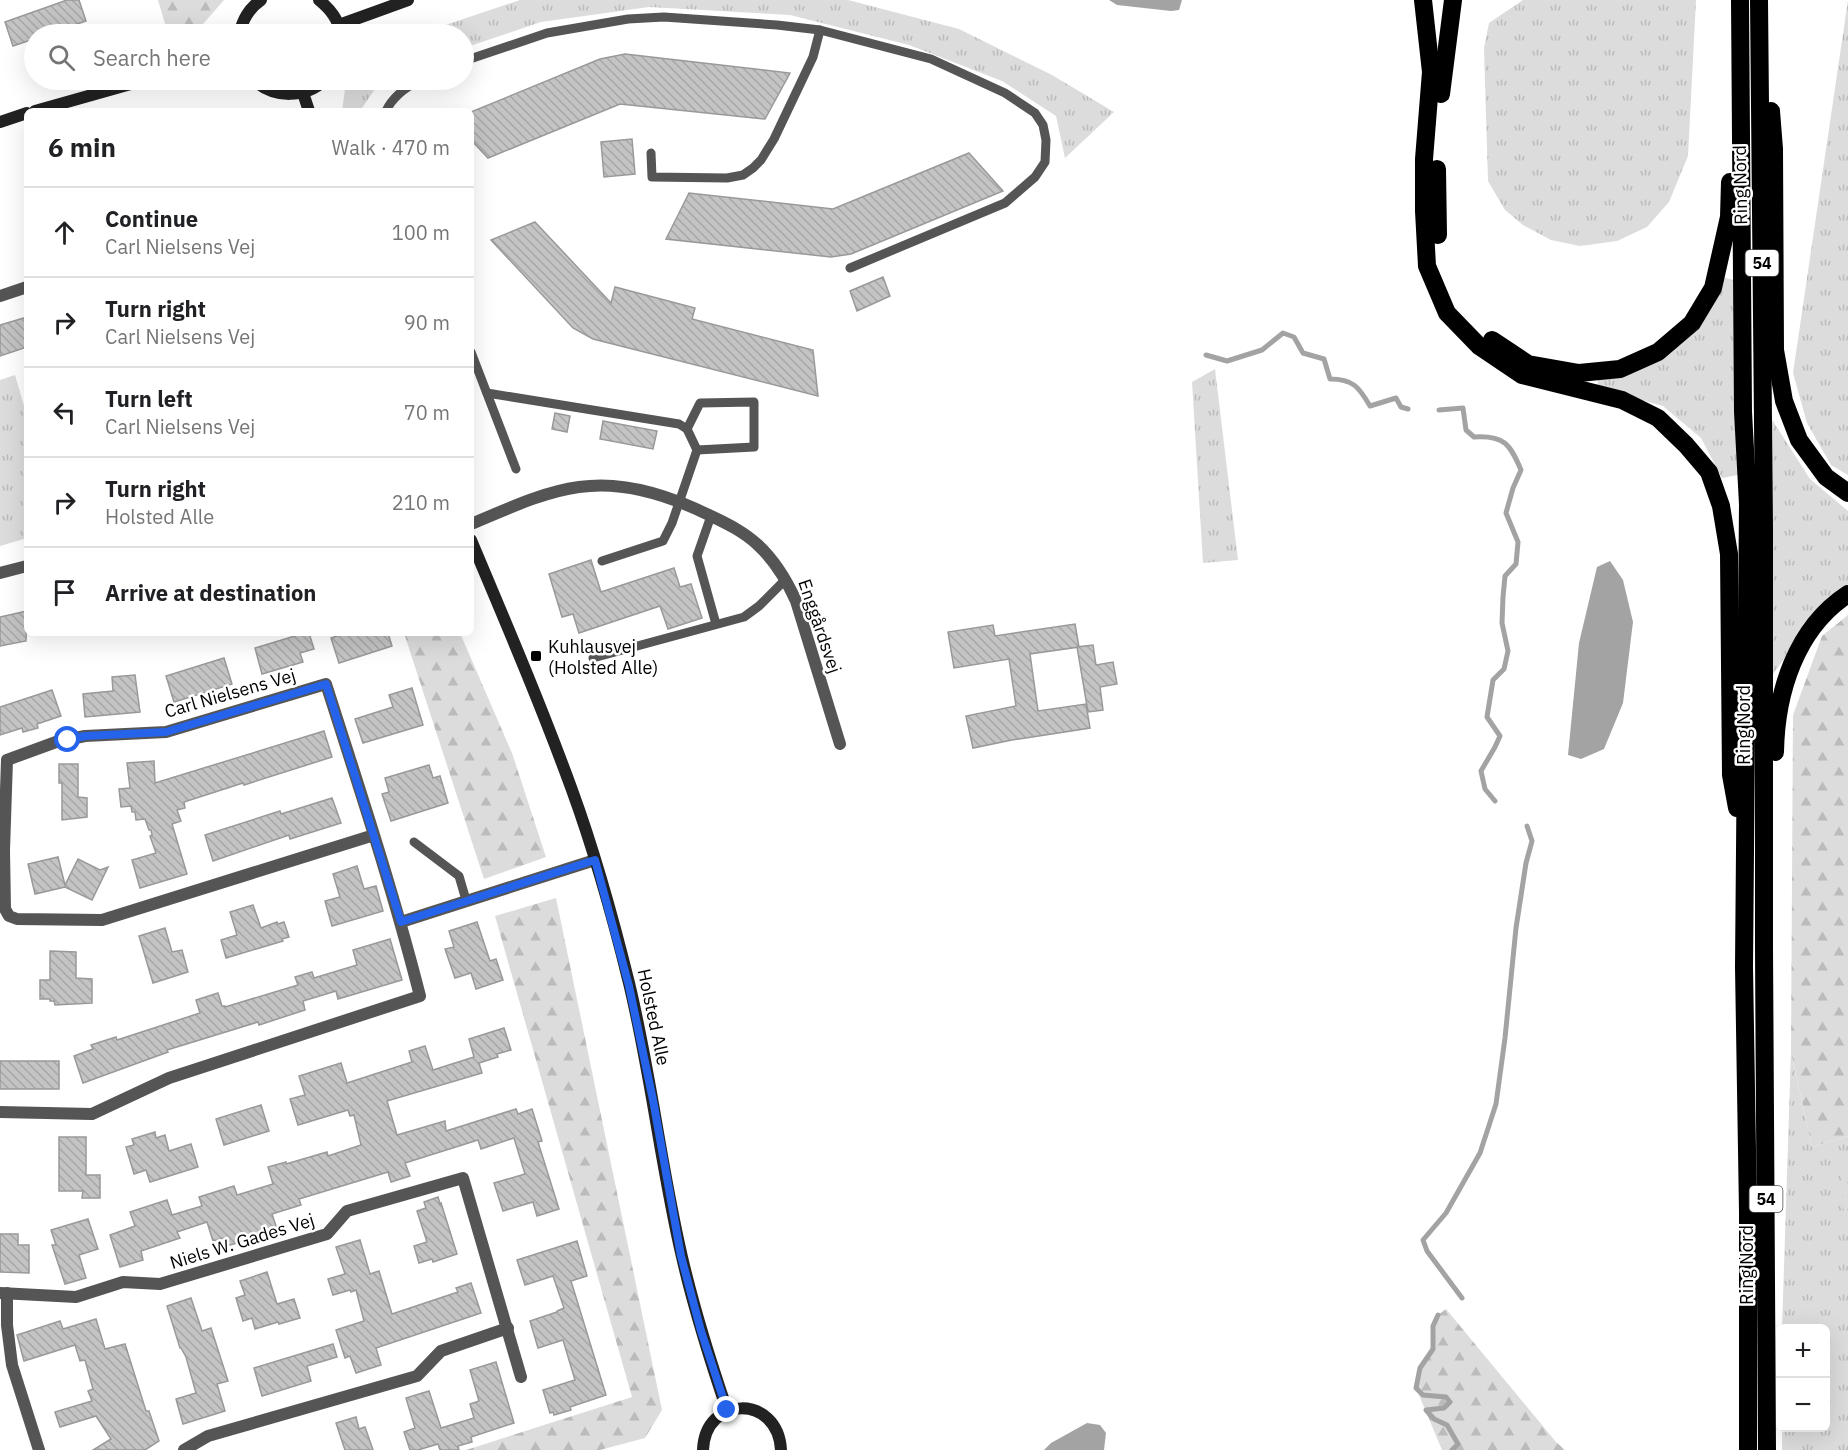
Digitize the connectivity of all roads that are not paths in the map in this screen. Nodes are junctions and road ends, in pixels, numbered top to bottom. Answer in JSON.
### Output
{"nodes":[{"id":1,"x":261,"y":0,"type":"edge"},
{"id":2,"x":319,"y":0,"type":"edge"},
{"id":3,"x":408,"y":0,"type":"edge"},
{"id":4,"x":1423,"y":0,"type":"edge"},
{"id":5,"x":1453,"y":0,"type":"edge"},
{"id":6,"x":1738,"y":0,"type":"edge"},
{"id":7,"x":1760,"y":0,"type":"edge"},
{"id":8,"x":242,"y":24,"type":"edge"},
{"id":9,"x":337,"y":24,"type":"edge"},
{"id":10,"x":354,"y":24,"type":"edge"},
{"id":11,"x":820,"y":30,"type":"junction"},
{"id":12,"x":474,"y":58,"type":"edge"},
{"id":13,"x":110,"y":90,"type":"edge"},
{"id":14,"x":269,"y":90,"type":"edge"},
{"id":15,"x":310,"y":90,"type":"edge"},
{"id":16,"x":404,"y":90,"type":"edge"},
{"id":17,"x":303,"y":93,"type":"junction"},
{"id":18,"x":46,"y":108,"type":"edge"},
{"id":19,"x":308,"y":108,"type":"edge"},
{"id":20,"x":388,"y":108,"type":"edge"},
{"id":21,"x":24,"y":114,"type":"edge"},
{"id":22,"x":0,"y":122,"type":"edge"},
{"id":23,"x":651,"y":153,"type":"dead end"},
{"id":24,"x":850,"y":268,"type":"dead end"},
{"id":25,"x":24,"y":288,"type":"edge"},
{"id":26,"x":0,"y":296,"type":"edge"},
{"id":27,"x":474,"y":360,"type":"edge"},
{"id":28,"x":487,"y":393,"type":"junction"},
{"id":29,"x":687,"y":429,"type":"junction"},
{"id":30,"x":697,"y":450,"type":"junction"},
{"id":31,"x":516,"y":469,"type":"dead end"},
{"id":32,"x":1848,"y":493,"type":"edge"},
{"id":33,"x":680,"y":501,"type":"junction"},
{"id":34,"x":711,"y":516,"type":"junction"},
{"id":35,"x":474,"y":523,"type":"edge"},
{"id":36,"x":474,"y":547,"type":"edge"},
{"id":37,"x":602,"y":561,"type":"dead end"},
{"id":38,"x":24,"y":567,"type":"edge"},
{"id":39,"x":0,"y":573,"type":"edge"},
{"id":40,"x":786,"y":579,"type":"junction"},
{"id":41,"x":1848,"y":594,"type":"edge"},
{"id":42,"x":716,"y":624,"type":"junction"},
{"id":43,"x":593,"y":658,"type":"dead end"},
{"id":44,"x":840,"y":744,"type":"dead end"},
{"id":45,"x":375,"y":835,"type":"junction"},
{"id":46,"x":414,"y":842,"type":"dead end"},
{"id":47,"x":1744,"y":842,"type":"junction"},
{"id":48,"x":2,"y":850,"type":"edge"},
{"id":49,"x":595,"y":860,"type":"junction"},
{"id":50,"x":466,"y":900,"type":"junction"},
{"id":51,"x":401,"y":922,"type":"junction"},
{"id":52,"x":1764,"y":949,"type":"junction"},
{"id":53,"x":0,"y":1112,"type":"edge"},
{"id":54,"x":4,"y":1293,"type":"edge"},
{"id":55,"x":508,"y":1329,"type":"junction"},
{"id":56,"x":521,"y":1377,"type":"dead end"},
{"id":57,"x":727,"y":1410,"type":"junction"},
{"id":58,"x":39,"y":1450,"type":"edge"},
{"id":59,"x":184,"y":1450,"type":"edge"},
{"id":60,"x":703,"y":1450,"type":"edge"},
{"id":61,"x":780,"y":1450,"type":"edge"},
{"id":62,"x":1749,"y":1450,"type":"edge"},
{"id":63,"x":1767,"y":1450,"type":"edge"}],
"edges":[{"from":1,"to":8,"type":"street"},
{"from":2,"to":9,"type":"street"},
{"from":3,"to":10,"type":"street"},
{"from":4,"to":47,"type":"highway"},
{"from":5,"to":6,"type":"highway"},
{"from":6,"to":47,"type":"highway","number":"54"},
{"from":7,"to":32,"type":"highway"},
{"from":7,"to":52,"type":"highway","name":"Ring Nord","number":"54"},
{"from":11,"to":12,"type":"lane"},
{"from":11,"to":23,"type":"lane"},
{"from":11,"to":24,"type":"lane"},
{"from":13,"to":18,"type":"street"},
{"from":14,"to":17,"type":"street"},
{"from":15,"to":17,"type":"street"},
{"from":16,"to":20,"type":"lane"},
{"from":17,"to":19,"type":"street"},
{"from":21,"to":22,"type":"street"},
{"from":25,"to":26,"type":"street"},
{"from":27,"to":28,"type":"lane"},
{"from":28,"to":29,"type":"lane"},
{"from":28,"to":31,"type":"lane"},
{"from":29,"to":30,"type":"lane"},
{"from":29,"to":30,"type":"lane"},
{"from":30,"to":33,"type":"lane"},
{"from":33,"to":34,"type":"street","name":"Enggårdsvej"},
{"from":33,"to":35,"type":"street","name":"Enggårdsvej"},
{"from":33,"to":37,"type":"lane"},
{"from":34,"to":40,"type":"street","name":"Enggårdsvej"},
{"from":34,"to":42,"type":"lane"},
{"from":36,"to":49,"type":"street","name":"Holsted Alle"},
{"from":38,"to":39,"type":"street"},
{"from":40,"to":42,"type":"lane"},
{"from":40,"to":44,"type":"street","name":"Enggårdsvej"},
{"from":41,"to":52,"type":"highway"},
{"from":42,"to":43,"type":"lane"},
{"from":45,"to":48,"type":"street","name":"Carl Nielsens Vej"},
{"from":45,"to":48,"type":"street","name":"Carl Nielsens Vej"},
{"from":45,"to":51,"type":"street","name":"Carl Nielsens Vej"},
{"from":46,"to":50,"type":"lane"},
{"from":47,"to":62,"type":"highway","number":"54"},
{"from":49,"to":50,"type":"street"},
{"from":49,"to":57,"type":"street","name":"Holsted Alle"},
{"from":50,"to":51,"type":"street"},
{"from":51,"to":53,"type":"street","name":"Carl Nielsens Vej"},
{"from":52,"to":63,"type":"highway","name":"Ring Nord","number":"54"},
{"from":54,"to":55,"type":"street","name":"Niels W. Gades Vej"},
{"from":54,"to":58,"type":"street","name":"Niels W. Gades Vej"},
{"from":55,"to":56,"type":"street","name":"Niels W. Gades Vej"},
{"from":55,"to":59,"type":"street"},
{"from":57,"to":60,"type":"street"},
{"from":57,"to":61,"type":"street"}]}
